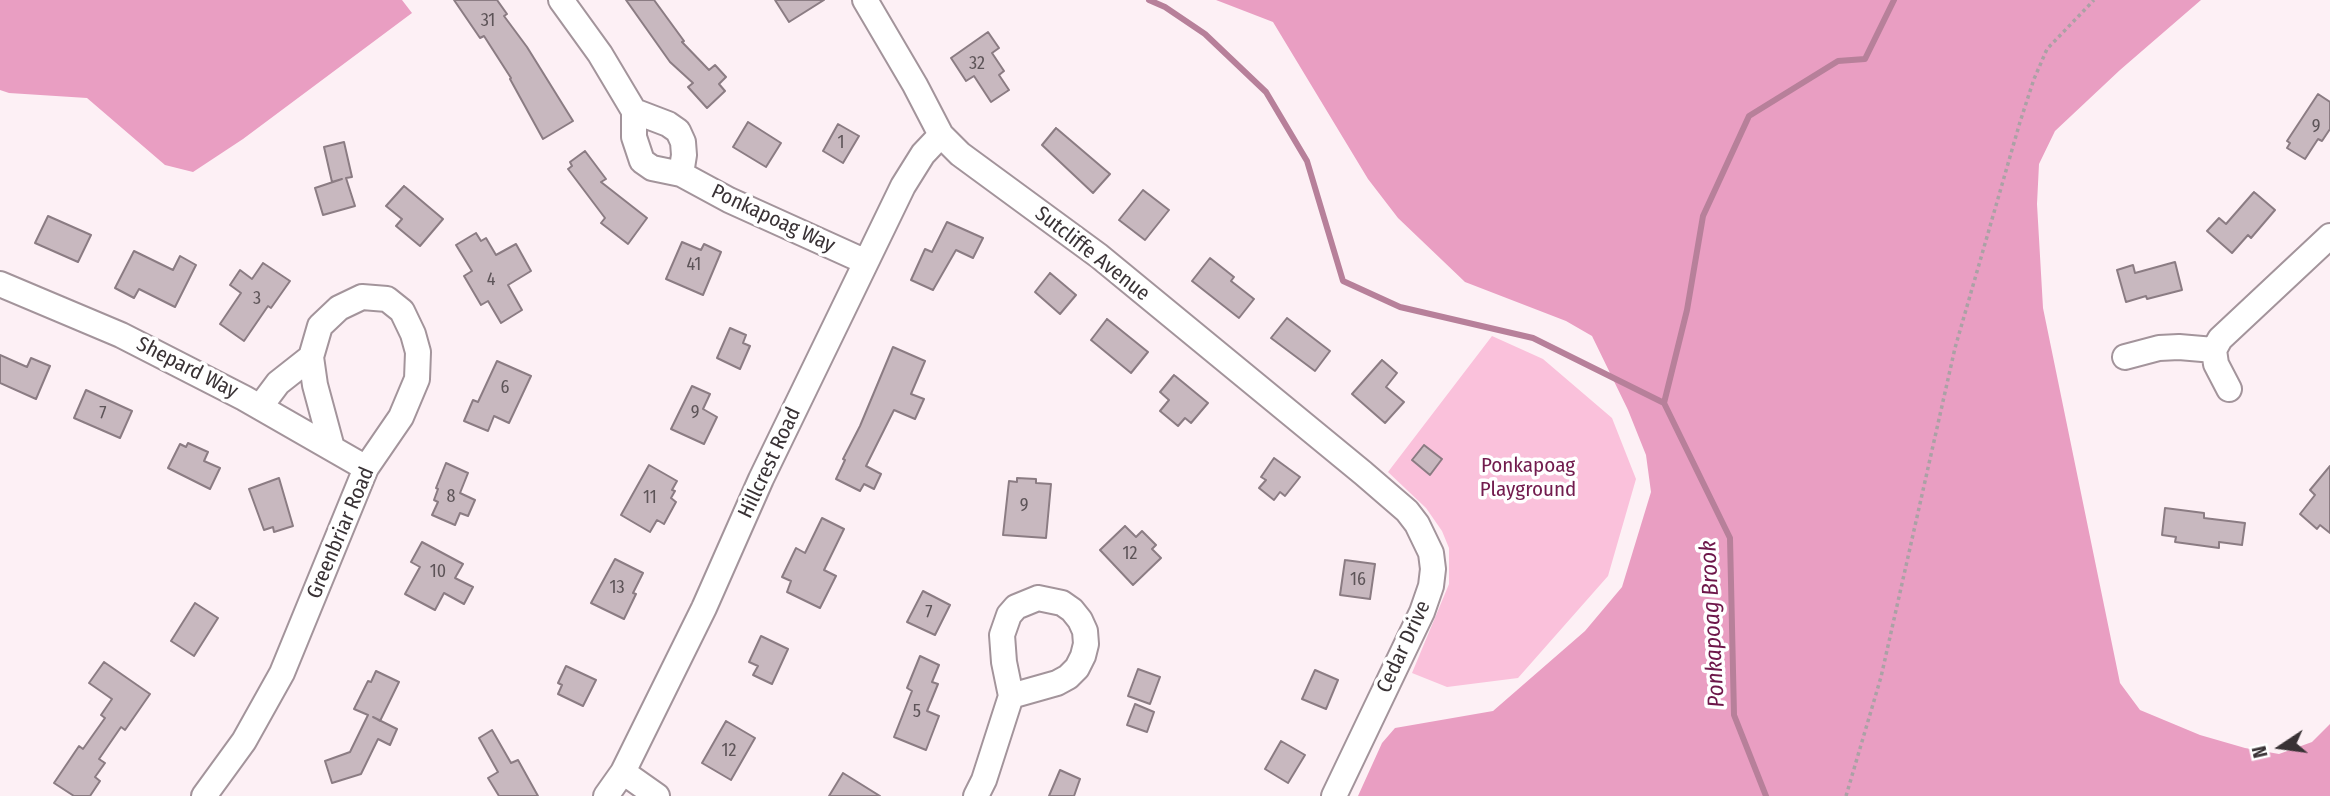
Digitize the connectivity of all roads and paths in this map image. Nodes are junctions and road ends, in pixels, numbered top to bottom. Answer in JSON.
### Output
{"nodes":[{"id":1,"x":561,"y":0,"type":"edge"},
{"id":2,"x":865,"y":0,"type":"edge"},
{"id":3,"x":2094,"y":0,"type":"edge"},
{"id":4,"x":634,"y":111,"type":"junction"},
{"id":5,"x":941,"y":135,"type":"junction"},
{"id":6,"x":681,"y":174,"type":"junction"},
{"id":7,"x":2330,"y":236,"type":"edge"},
{"id":8,"x":866,"y":262,"type":"junction"},
{"id":9,"x":0,"y":284,"type":"edge"},
{"id":10,"x":2214,"y":350,"type":"junction"},
{"id":11,"x":311,"y":357,"type":"junction"},
{"id":12,"x":2125,"y":357,"type":"dead end"},
{"id":13,"x":2229,"y":389,"type":"dead end"},
{"id":14,"x":260,"y":407,"type":"junction"},
{"id":15,"x":332,"y":448,"type":"junction"},
{"id":16,"x":366,"y":468,"type":"junction"},
{"id":17,"x":1363,"y":473,"type":"joint"},
{"id":18,"x":1011,"y":696,"type":"dead end"},
{"id":19,"x":623,"y":772,"type":"junction"},
{"id":20,"x":204,"y":796,"type":"edge"},
{"id":21,"x":606,"y":796,"type":"edge"},
{"id":22,"x":657,"y":796,"type":"edge"},
{"id":23,"x":976,"y":796,"type":"edge"},
{"id":24,"x":1334,"y":796,"type":"edge"},
{"id":25,"x":1846,"y":796,"type":"edge"}],
"edges":[{"from":1,"to":4,"type":"street"},
{"from":2,"to":5,"type":"street","name":"Sutcliffe Avenue"},
{"from":3,"to":25,"type":"path"},
{"from":4,"to":6,"type":"street"},
{"from":4,"to":6,"type":"street","name":"Ponkapoag Way"},
{"from":5,"to":8,"type":"street","name":"Hillcrest Road"},
{"from":5,"to":17,"type":"street","name":"Sutcliffe Avenue"},
{"from":6,"to":8,"type":"street","name":"Ponkapoag Way"},
{"from":7,"to":10,"type":"street"},
{"from":8,"to":19,"type":"street","name":"Hillcrest Road"},
{"from":9,"to":14,"type":"street","name":"Shepard Way"},
{"from":10,"to":12,"type":"street"},
{"from":10,"to":13,"type":"street"},
{"from":11,"to":14,"type":"street"},
{"from":11,"to":15,"type":"street","name":"Greenbriar Road"},
{"from":11,"to":16,"type":"street","name":"Greenbriar Road"},
{"from":14,"to":15,"type":"street","name":"Shepard Way"},
{"from":15,"to":16,"type":"street","name":"Shepard Way"},
{"from":16,"to":20,"type":"street","name":"Greenbriar Road"},
{"from":17,"to":24,"type":"street","name":"Cedar Drive"},
{"from":18,"to":23,"type":"street"},
{"from":19,"to":21,"type":"street","name":"Hillcrest Road"},
{"from":19,"to":22,"type":"street"}]}
